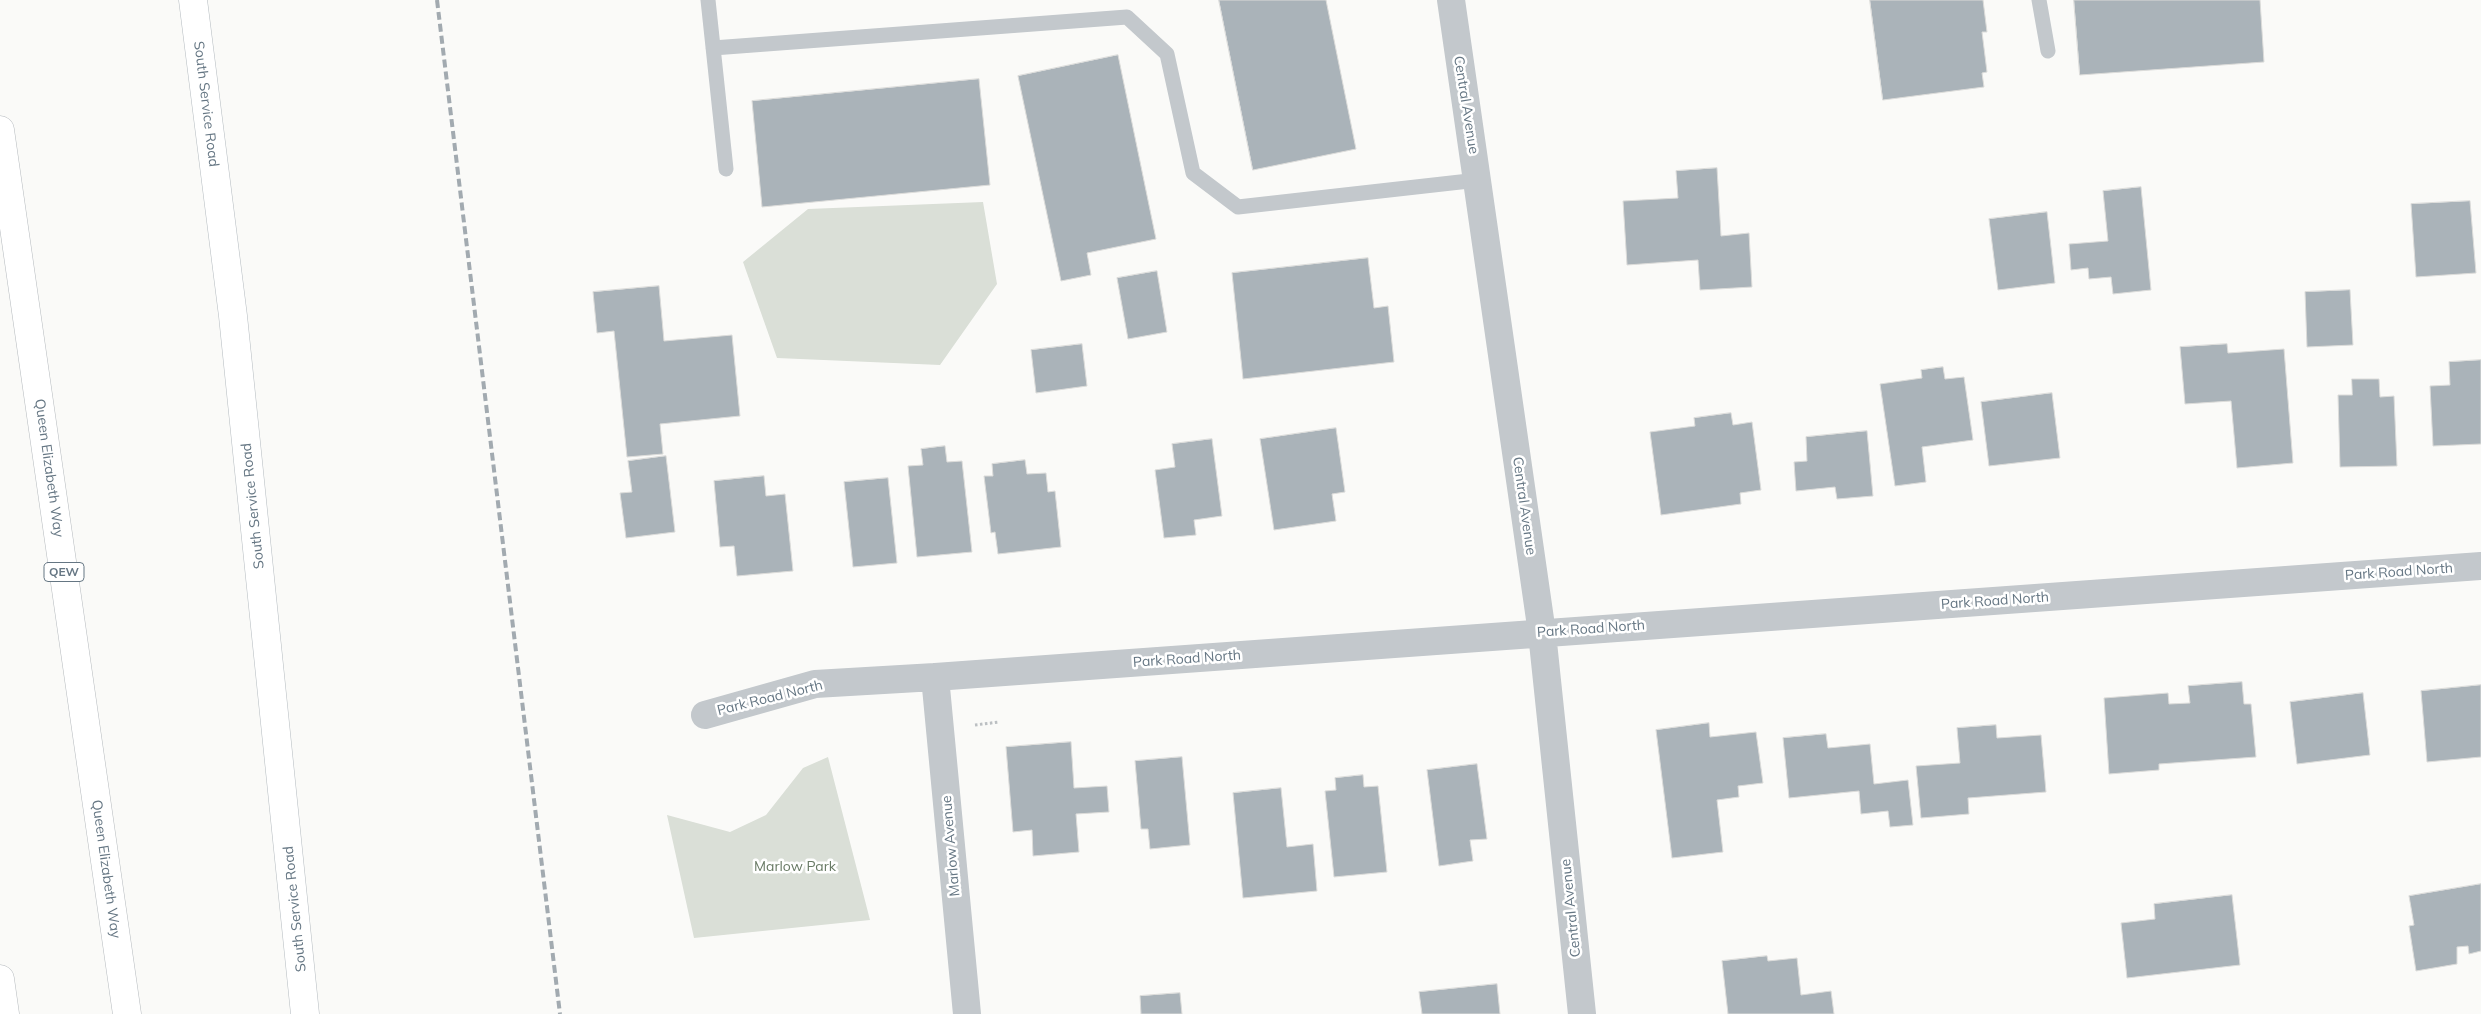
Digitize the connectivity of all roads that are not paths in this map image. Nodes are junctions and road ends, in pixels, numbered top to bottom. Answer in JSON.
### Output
{"nodes":[{"id":1,"x":193,"y":0,"type":"edge"},
{"id":2,"x":708,"y":0,"type":"edge"},
{"id":3,"x":1451,"y":0,"type":"edge"},
{"id":4,"x":2039,"y":0,"type":"edge"},
{"id":5,"x":713,"y":48,"type":"junction"},
{"id":6,"x":2048,"y":51,"type":"dead end"},
{"id":7,"x":0,"y":130,"type":"edge"},
{"id":8,"x":726,"y":169,"type":"dead end"},
{"id":9,"x":1478,"y":180,"type":"junction"},
{"id":10,"x":2481,"y":566,"type":"edge"},
{"id":11,"x":1542,"y":633,"type":"junction"},
{"id":12,"x":935,"y":678,"type":"junction"},
{"id":13,"x":705,"y":715,"type":"dead end"},
{"id":14,"x":0,"y":979,"type":"edge"},
{"id":15,"x":5,"y":1014,"type":"edge"},
{"id":16,"x":127,"y":1014,"type":"edge"},
{"id":17,"x":305,"y":1014,"type":"edge"},
{"id":18,"x":968,"y":1014,"type":"edge"},
{"id":19,"x":1582,"y":1014,"type":"edge"}],
"edges":[{"from":1,"to":17,"type":"main road","name":"South Service Road"},
{"from":2,"to":5,"type":"lane"},
{"from":3,"to":9,"type":"street","name":"Central Avenue"},
{"from":4,"to":6,"type":"lane"},
{"from":5,"to":8,"type":"lane"},
{"from":5,"to":9,"type":"lane"},
{"from":7,"to":16,"type":"main road","name":"Queen Elizabeth Way","number":"QEW"},
{"from":9,"to":11,"type":"street","name":"Central Avenue"},
{"from":10,"to":11,"type":"street","name":"Park Road North"},
{"from":11,"to":12,"type":"street","name":"Park Road North"},
{"from":11,"to":19,"type":"street","name":"Central Avenue"},
{"from":12,"to":13,"type":"street","name":"Park Road North"},
{"from":12,"to":18,"type":"street","name":"Marlow Avenue"},
{"from":14,"to":15,"type":"main road"}]}
